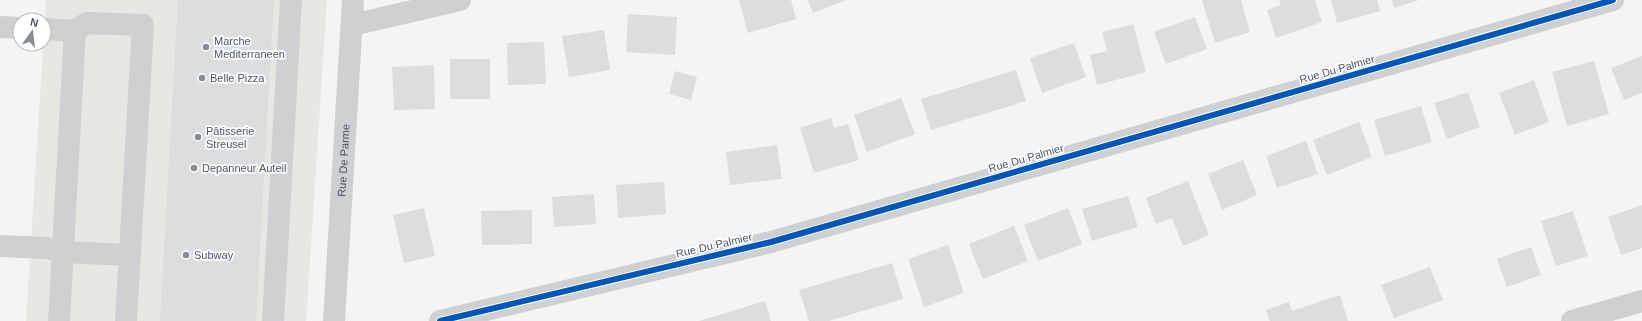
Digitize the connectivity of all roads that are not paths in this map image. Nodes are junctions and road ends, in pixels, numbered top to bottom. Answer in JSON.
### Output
{"nodes":[{"id":1,"x":291,"y":0,"type":"edge"},
{"id":2,"x":353,"y":0,"type":"edge"},
{"id":3,"x":460,"y":0,"type":"edge"},
{"id":4,"x":1613,"y":0,"type":"edge"},
{"id":5,"x":352,"y":25,"type":"junction"},
{"id":6,"x":0,"y":27,"type":"edge"},
{"id":7,"x":12,"y":28,"type":"edge"},
{"id":8,"x":52,"y":30,"type":"edge"},
{"id":9,"x":75,"y":31,"type":"junction"},
{"id":10,"x":0,"y":246,"type":"edge"},
{"id":11,"x":63,"y":252,"type":"junction"},
{"id":12,"x":130,"y":256,"type":"junction"},
{"id":13,"x":1642,"y":301,"type":"edge"},
{"id":14,"x":59,"y":321,"type":"edge"},
{"id":15,"x":126,"y":321,"type":"edge"},
{"id":16,"x":273,"y":321,"type":"edge"},
{"id":17,"x":334,"y":321,"type":"edge"},
{"id":18,"x":440,"y":321,"type":"edge"},
{"id":19,"x":1572,"y":321,"type":"edge"}],
"edges":[{"from":1,"to":16,"type":"street"},
{"from":2,"to":5,"type":"street","name":"Rue De Parme"},
{"from":3,"to":5,"type":"street"},
{"from":4,"to":18,"type":"street","name":"Rue Du Palmier"},
{"from":5,"to":17,"type":"street","name":"Rue De Parme"},
{"from":6,"to":7,"type":"street"},
{"from":8,"to":9,"type":"street"},
{"from":9,"to":11,"type":"street"},
{"from":9,"to":12,"type":"street"},
{"from":10,"to":11,"type":"street"},
{"from":11,"to":12,"type":"street"},
{"from":11,"to":14,"type":"street"},
{"from":12,"to":15,"type":"street"},
{"from":13,"to":19,"type":"street"}]}
